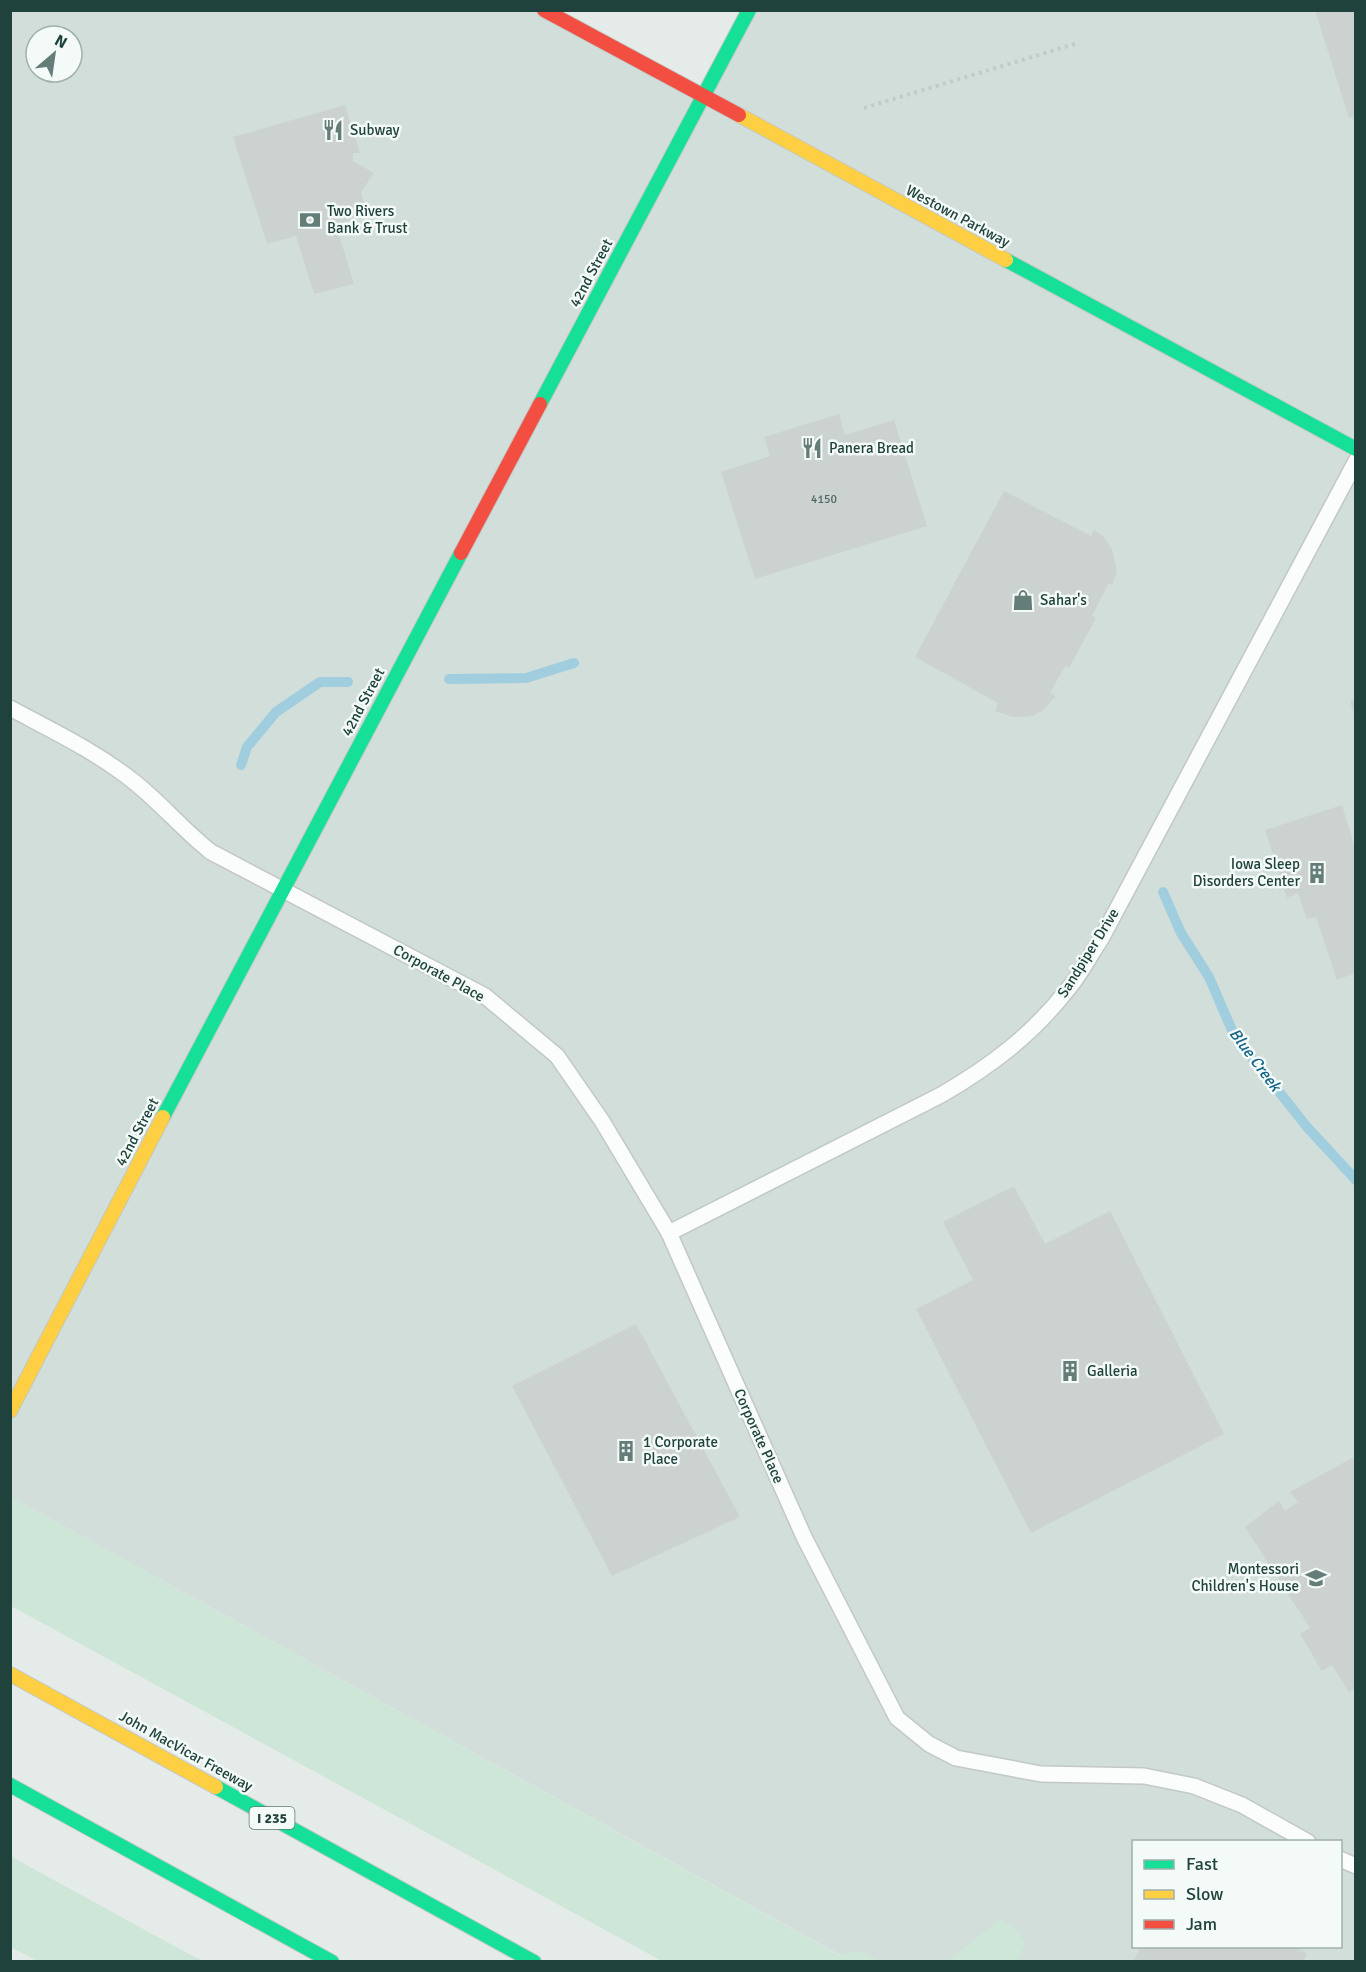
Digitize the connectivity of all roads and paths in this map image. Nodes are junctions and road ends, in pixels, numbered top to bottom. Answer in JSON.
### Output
{"nodes":[{"id":1,"x":544,"y":10,"type":"edge"},
{"id":2,"x":749,"y":10,"type":"edge"},
{"id":3,"x":1078,"y":43,"type":"dead end"},
{"id":4,"x":703,"y":97,"type":"junction"},
{"id":5,"x":864,"y":108,"type":"dead end"},
{"id":6,"x":1356,"y":449,"type":"edge"},
{"id":7,"x":1356,"y":460,"type":"edge"},
{"id":8,"x":10,"y":708,"type":"edge"},
{"id":9,"x":283,"y":889,"type":"junction"},
{"id":10,"x":669,"y":1233,"type":"junction"},
{"id":11,"x":10,"y":1411,"type":"edge"},
{"id":12,"x":10,"y":1674,"type":"edge"},
{"id":13,"x":10,"y":1787,"type":"edge"},
{"id":14,"x":1304,"y":1840,"type":"edge"},
{"id":15,"x":1342,"y":1859,"type":"edge"},
{"id":16,"x":1356,"y":1866,"type":"edge"},
{"id":17,"x":332,"y":1962,"type":"edge"},
{"id":18,"x":534,"y":1962,"type":"edge"}],
"edges":[{"from":1,"to":4,"type":"main road","name":"Westown Parkway"},
{"from":2,"to":4,"type":"main road","name":"42nd Street"},
{"from":3,"to":5,"type":"path"},
{"from":4,"to":6,"type":"main road","name":"Westown Parkway"},
{"from":4,"to":9,"type":"main road","name":"42nd Street"},
{"from":7,"to":10,"type":"lane","name":"Sandpiper Drive"},
{"from":8,"to":9,"type":"lane","name":"Corporate Place"},
{"from":9,"to":10,"type":"lane","name":"Corporate Place"},
{"from":9,"to":11,"type":"main road","name":"42nd Street"},
{"from":10,"to":14,"type":"lane","name":"Corporate Place"},
{"from":12,"to":18,"type":"main road","name":"John MacVicar Freeway","number":"I 235"},
{"from":13,"to":17,"type":"main road"},
{"from":15,"to":16,"type":"lane"}]}
